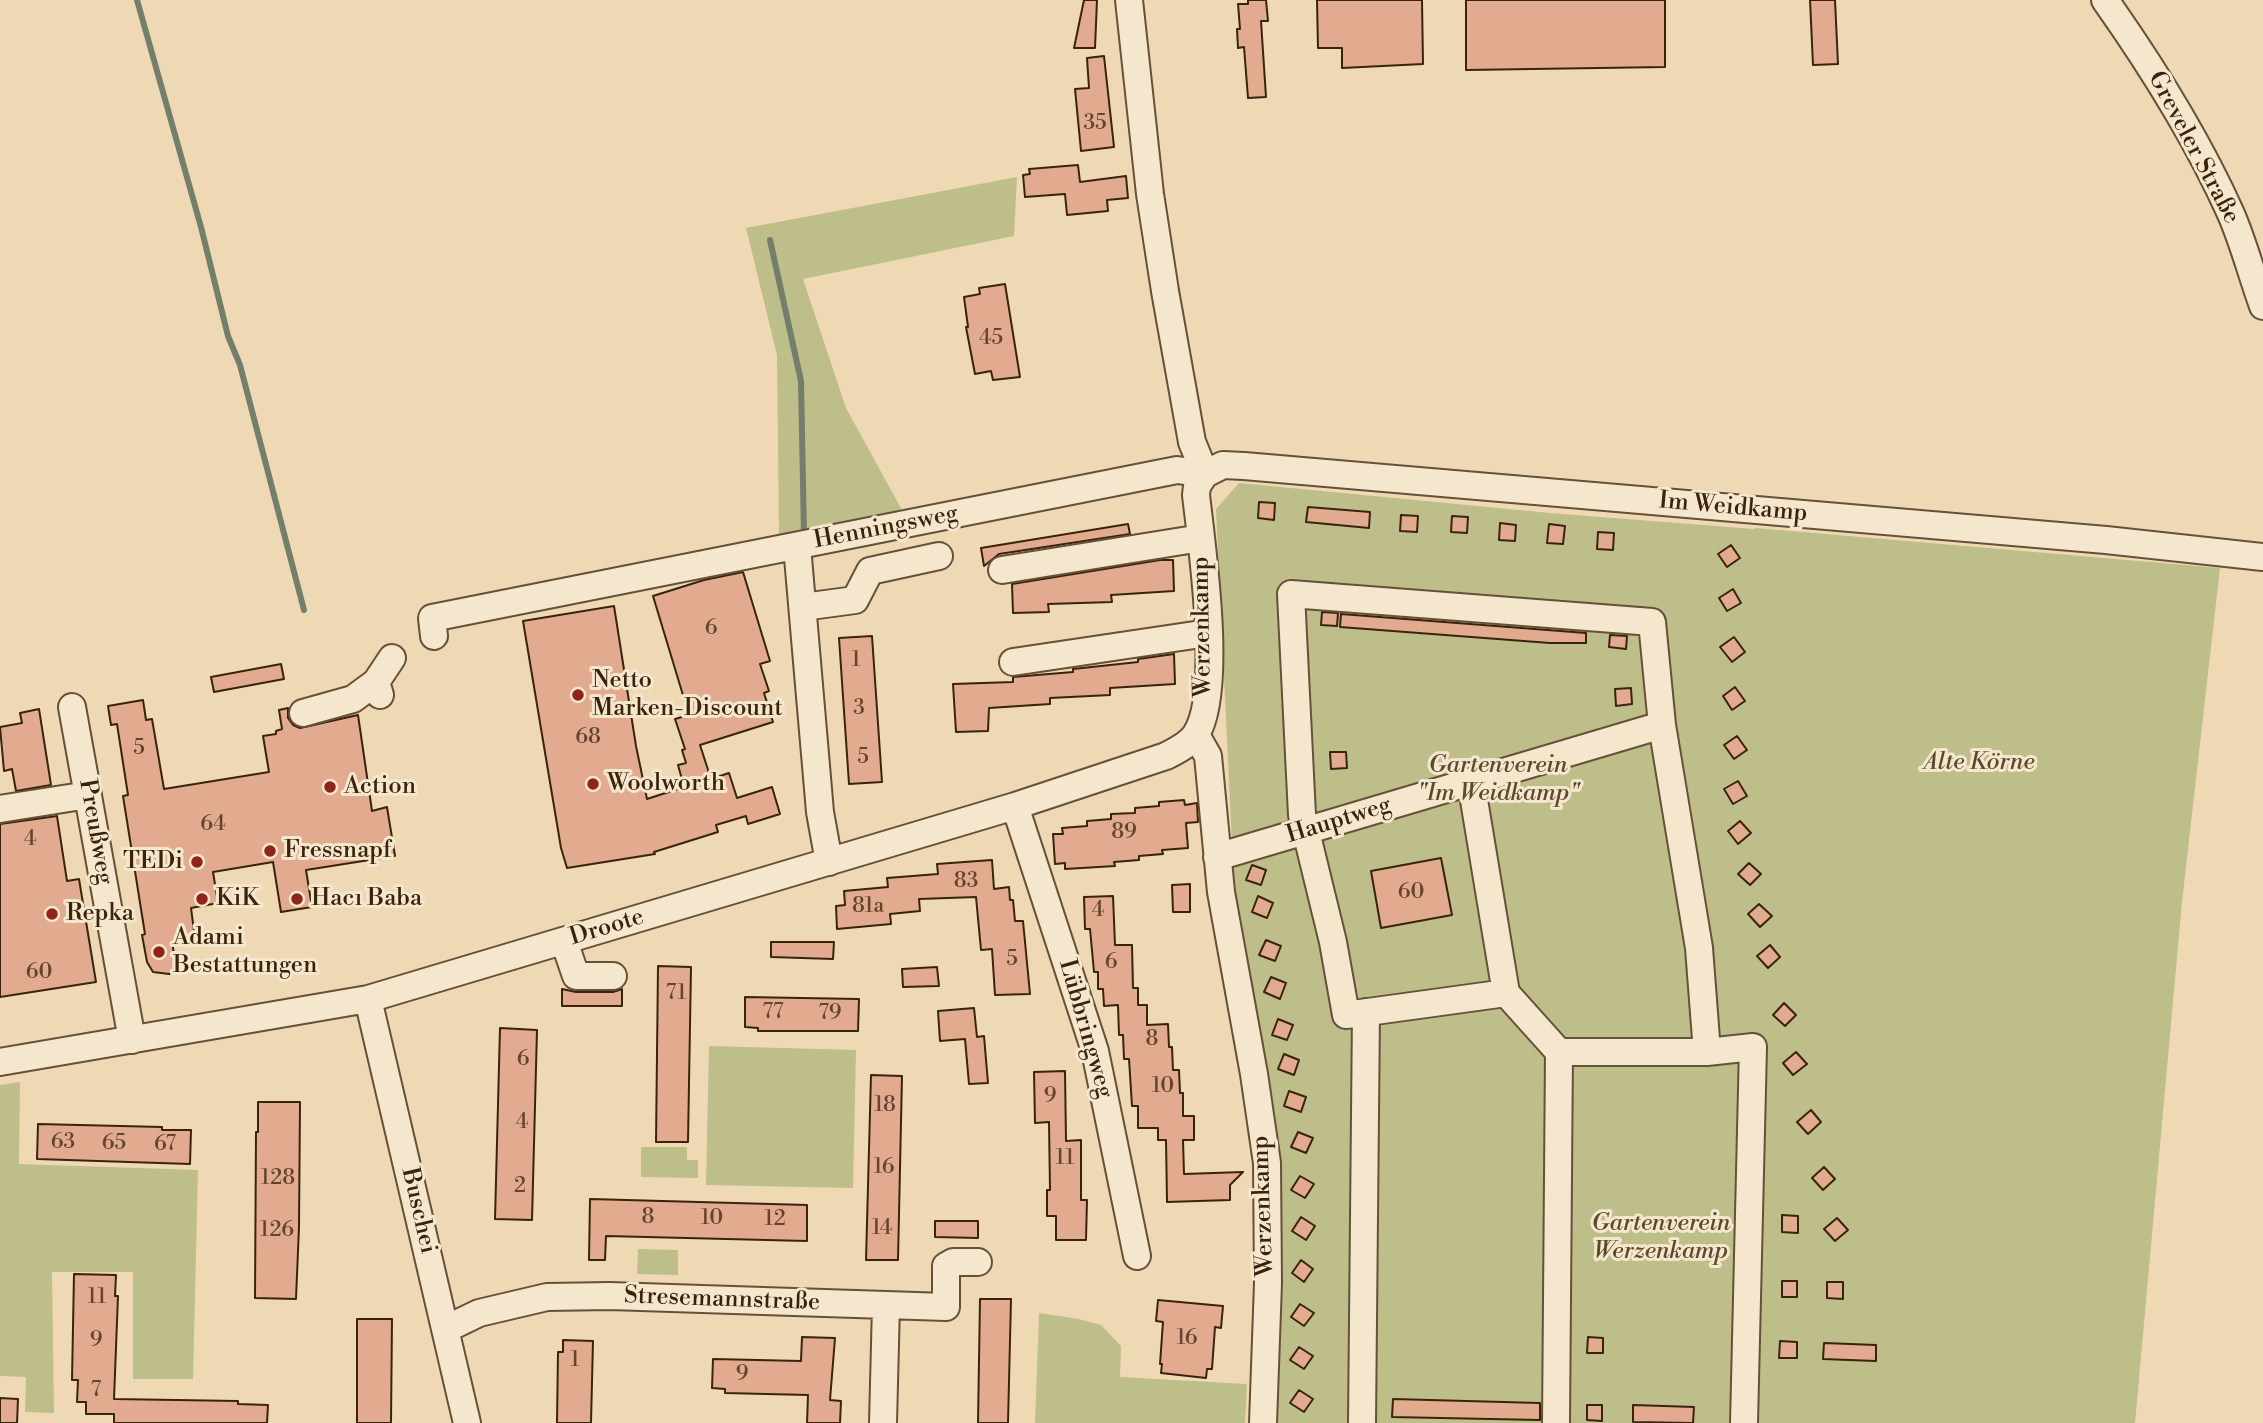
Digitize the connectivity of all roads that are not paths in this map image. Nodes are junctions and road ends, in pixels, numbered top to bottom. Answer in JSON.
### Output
{"nodes":[{"id":1,"x":1129,"y":0,"type":"edge"},
{"id":2,"x":2105,"y":0,"type":"edge"},
{"id":3,"x":2263,"y":306,"type":"edge"},
{"id":4,"x":1205,"y":474,"type":"junction"},
{"id":5,"x":1201,"y":538,"type":"junction"},
{"id":6,"x":797,"y":546,"type":"junction"},
{"id":7,"x":939,"y":556,"type":"dead end"},
{"id":8,"x":2263,"y":557,"type":"edge"},
{"id":9,"x":1002,"y":570,"type":"dead end"},
{"id":10,"x":803,"y":607,"type":"junction"},
{"id":11,"x":1208,"y":633,"type":"junction"},
{"id":12,"x":434,"y":636,"type":"dead end"},
{"id":13,"x":392,"y":658,"type":"dead end"},
{"id":14,"x":1013,"y":663,"type":"dead end"},
{"id":15,"x":72,"y":707,"type":"dead end"},
{"id":16,"x":303,"y":713,"type":"dead end"},
{"id":17,"x":1662,"y":725,"type":"junction"},
{"id":18,"x":1196,"y":735,"type":"junction"},
{"id":19,"x":1471,"y":782,"type":"junction"},
{"id":20,"x":88,"y":795,"type":"junction"},
{"id":21,"x":1015,"y":807,"type":"junction"},
{"id":22,"x":0,"y":809,"type":"edge"},
{"id":23,"x":1306,"y":831,"type":"junction"},
{"id":24,"x":1217,"y":857,"type":"junction"},
{"id":25,"x":829,"y":862,"type":"junction"},
{"id":26,"x":564,"y":941,"type":"junction"},
{"id":27,"x":613,"y":976,"type":"dead end"},
{"id":28,"x":1506,"y":993,"type":"junction"},
{"id":29,"x":368,"y":999,"type":"junction"},
{"id":30,"x":1366,"y":1012,"type":"junction"},
{"id":31,"x":132,"y":1040,"type":"junction"},
{"id":32,"x":1559,"y":1052,"type":"junction"},
{"id":33,"x":1707,"y":1052,"type":"junction"},
{"id":34,"x":0,"y":1062,"type":"edge"},
{"id":35,"x":1137,"y":1256,"type":"dead end"},
{"id":36,"x":978,"y":1262,"type":"dead end"},
{"id":37,"x":886,"y":1305,"type":"junction"},
{"id":38,"x":446,"y":1329,"type":"junction"},
{"id":39,"x":467,"y":1423,"type":"edge"},
{"id":40,"x":883,"y":1423,"type":"edge"},
{"id":41,"x":1263,"y":1423,"type":"edge"},
{"id":42,"x":1362,"y":1423,"type":"edge"},
{"id":43,"x":1556,"y":1423,"type":"edge"},
{"id":44,"x":1744,"y":1423,"type":"edge"}],
"edges":[{"from":1,"to":4,"type":"street"},
{"from":2,"to":3,"type":"street","name":"Greveler Straße"},
{"from":4,"to":5,"type":"street","name":"Werzenkamp"},
{"from":4,"to":6,"type":"street","name":"Henningsweg"},
{"from":4,"to":8,"type":"street","name":"Im Weidkamp"},
{"from":5,"to":9,"type":"street"},
{"from":5,"to":11,"type":"street","name":"Werzenkamp"},
{"from":6,"to":10,"type":"street","name":"Henningsweg"},
{"from":6,"to":12,"type":"street"},
{"from":7,"to":10,"type":"street"},
{"from":10,"to":25,"type":"street","name":"Henningsweg"},
{"from":11,"to":14,"type":"street"},
{"from":11,"to":18,"type":"street","name":"Werzenkamp"},
{"from":13,"to":16,"type":"street"},
{"from":15,"to":20,"type":"street","name":"Preußweg"},
{"from":17,"to":19,"type":"street","name":"Hauptweg"},
{"from":17,"to":23,"type":"street"},
{"from":17,"to":33,"type":"street"},
{"from":18,"to":21,"type":"street","name":"Droote"},
{"from":18,"to":24,"type":"street","name":"Werzenkamp"},
{"from":19,"to":23,"type":"street","name":"Hauptweg"},
{"from":19,"to":28,"type":"street"},
{"from":20,"to":22,"type":"street"},
{"from":20,"to":31,"type":"street","name":"Preußweg"},
{"from":21,"to":25,"type":"street","name":"Droote"},
{"from":21,"to":35,"type":"street","name":"Lübbringweg"},
{"from":23,"to":24,"type":"street","name":"Hauptweg"},
{"from":23,"to":30,"type":"street"},
{"from":24,"to":41,"type":"street","name":"Werzenkamp"},
{"from":25,"to":26,"type":"street","name":"Droote"},
{"from":26,"to":27,"type":"street"},
{"from":26,"to":29,"type":"street","name":"Droote"},
{"from":28,"to":30,"type":"street"},
{"from":28,"to":32,"type":"street"},
{"from":29,"to":31,"type":"street","name":"Droote"},
{"from":29,"to":38,"type":"street","name":"Buschei"},
{"from":30,"to":42,"type":"street"},
{"from":31,"to":34,"type":"street","name":"Droote"},
{"from":32,"to":33,"type":"street"},
{"from":32,"to":43,"type":"street"},
{"from":33,"to":44,"type":"street"},
{"from":36,"to":37,"type":"street","name":"Stresemannstraße"},
{"from":37,"to":38,"type":"street","name":"Stresemannstraße"},
{"from":37,"to":40,"type":"street"},
{"from":38,"to":39,"type":"street","name":"Buschei"}]}
